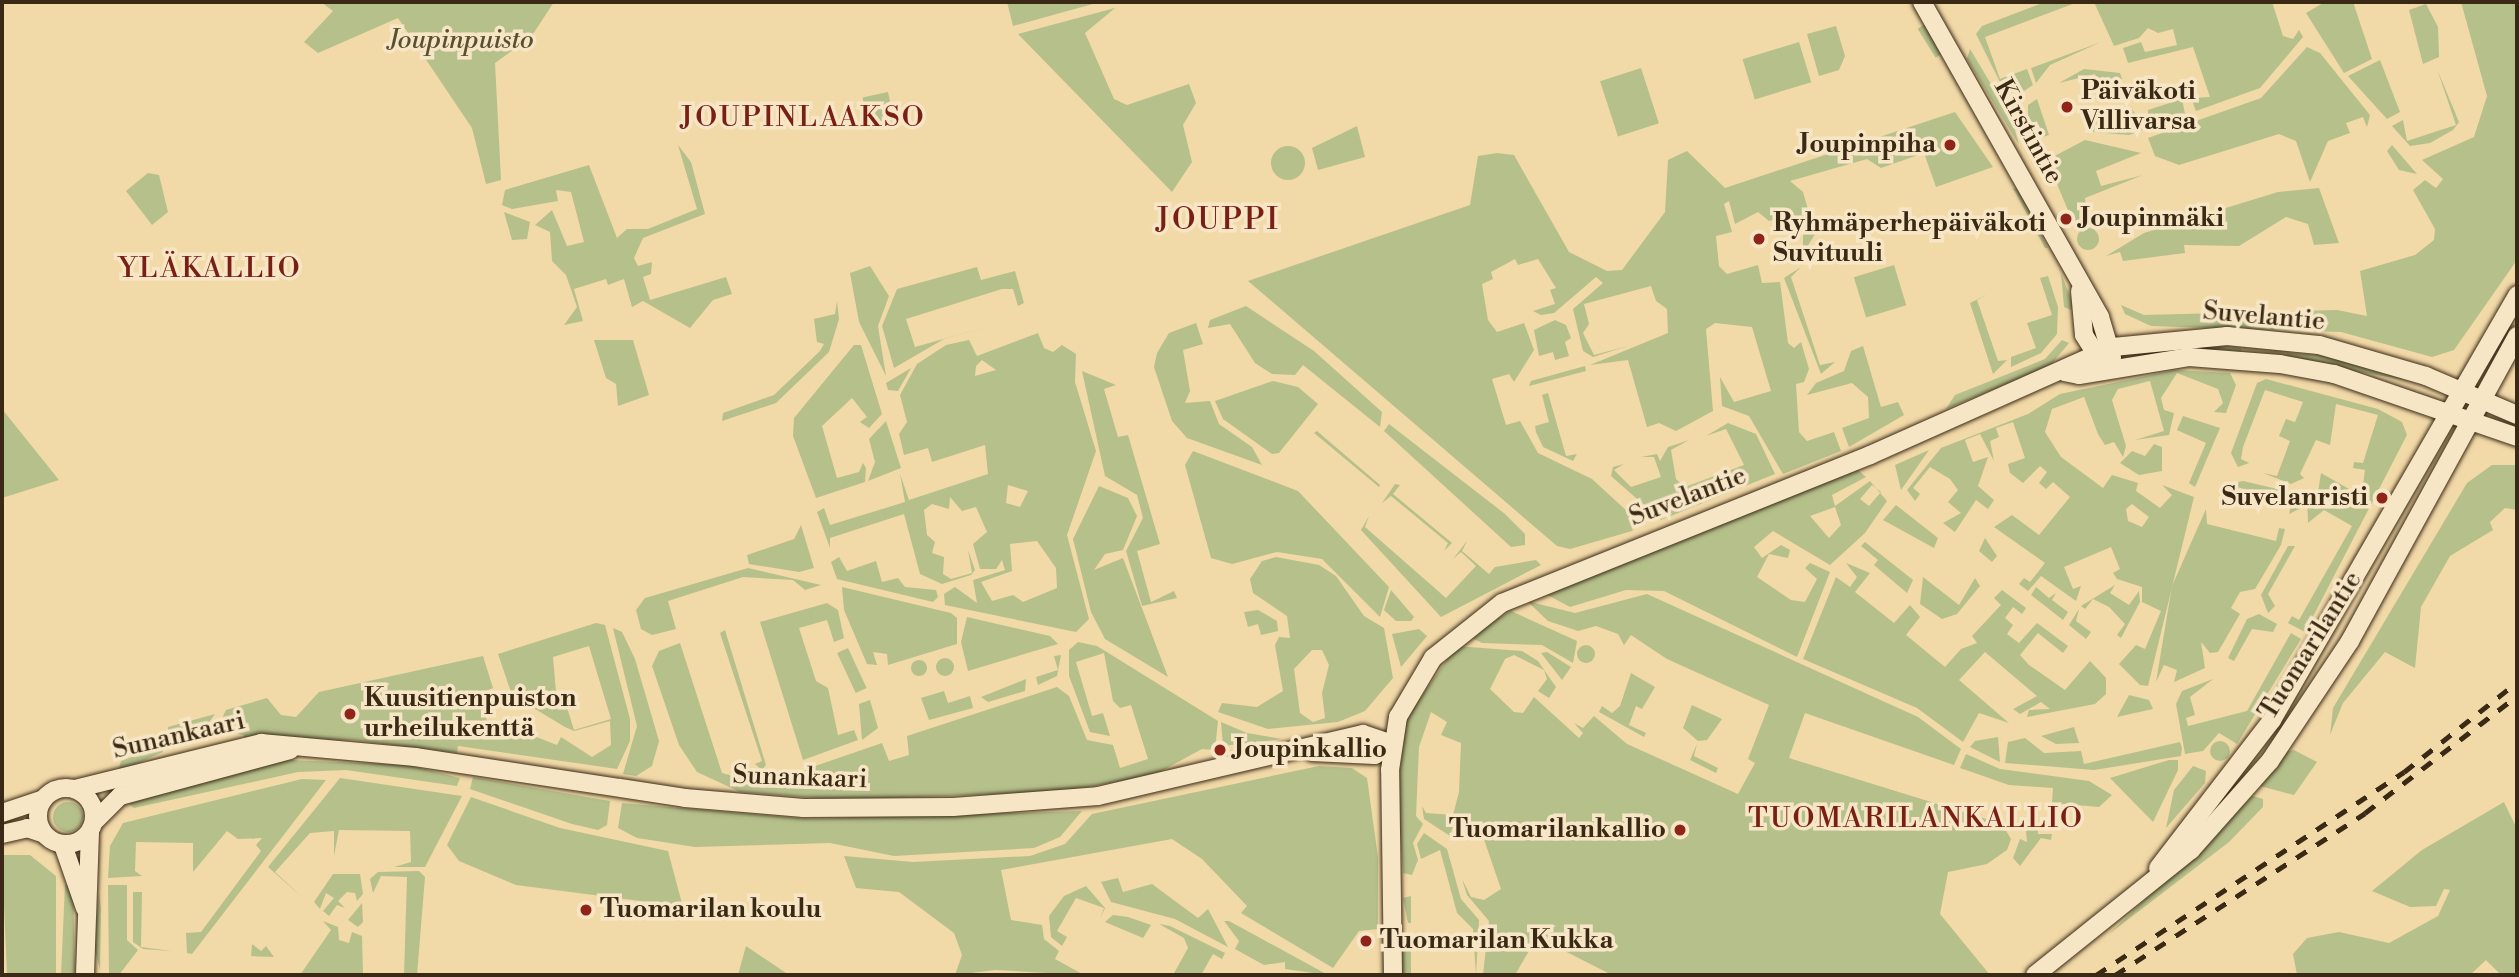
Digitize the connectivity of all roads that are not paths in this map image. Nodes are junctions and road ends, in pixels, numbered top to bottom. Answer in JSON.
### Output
{"nodes":[{"id":1,"x":1923,"y":2,"type":"edge"},
{"id":2,"x":2080,"y":291,"type":"junction"},
{"id":3,"x":2517,"y":295,"type":"edge"},
{"id":4,"x":2517,"y":336,"type":"edge"},
{"id":5,"x":2113,"y":347,"type":"junction"},
{"id":6,"x":2092,"y":354,"type":"junction"},
{"id":7,"x":2110,"y":367,"type":"junction"},
{"id":8,"x":2064,"y":372,"type":"junction"},
{"id":9,"x":2461,"y":389,"type":"junction"},
{"id":10,"x":2484,"y":398,"type":"junction"},
{"id":11,"x":2448,"y":413,"type":"junction"},
{"id":12,"x":2517,"y":415,"type":"edge"},
{"id":13,"x":2472,"y":421,"type":"junction"},
{"id":14,"x":2517,"y":438,"type":"edge"},
{"id":15,"x":1392,"y":744,"type":"junction"},
{"id":16,"x":296,"y":748,"type":"junction"},
{"id":17,"x":75,"y":789,"type":"junction"},
{"id":18,"x":44,"y":799,"type":"junction"},
{"id":19,"x":2,"y":813,"type":"edge"},
{"id":20,"x":92,"y":827,"type":"junction"},
{"id":21,"x":2,"y":834,"type":"edge"},
{"id":22,"x":44,"y":834,"type":"junction"},
{"id":23,"x":64,"y":845,"type":"junction"},
{"id":24,"x":2141,"y":890,"type":"junction"},
{"id":25,"x":86,"y":912,"type":"junction"},
{"id":26,"x":85,"y":975,"type":"edge"},
{"id":27,"x":1393,"y":975,"type":"edge"},
{"id":28,"x":2035,"y":975,"type":"edge"}],
"edges":[{"from":1,"to":2,"type":"street","name":"Kirstintie"},
{"from":2,"to":5,"type":"street","name":"Kirstintie"},
{"from":2,"to":6,"type":"street","name":"Kirstintie"},
{"from":3,"to":9,"type":"street","name":"Tuomarilantie"},
{"from":4,"to":10,"type":"street","name":"Tuomarilantie"},
{"from":5,"to":6,"type":"street","name":"Suvelantie"},
{"from":5,"to":7,"type":"street"},
{"from":5,"to":9,"type":"street","name":"Suvelantie"},
{"from":6,"to":7,"type":"street"},
{"from":6,"to":8,"type":"street","name":"Suvelantie"},
{"from":7,"to":8,"type":"street","name":"Suvelantie"},
{"from":7,"to":11,"type":"street","name":"Suvelantie"},
{"from":8,"to":15,"type":"street","name":"Suvelantie"},
{"from":9,"to":10,"type":"street","name":"Suvelantie"},
{"from":9,"to":11,"type":"street","name":"Tuomarilantie"},
{"from":10,"to":12,"type":"street","name":"Suvelantie"},
{"from":10,"to":13,"type":"street","name":"Tuomarilantie"},
{"from":11,"to":13,"type":"street","name":"Suvelantie"},
{"from":11,"to":24,"type":"street","name":"Tuomarilantie"},
{"from":13,"to":14,"type":"street","name":"Suvelantie"},
{"from":13,"to":24,"type":"street","name":"Tuomarilantie"},
{"from":15,"to":16,"type":"street","name":"Sunankaari"},
{"from":15,"to":27,"type":"street","name":"Suvelantie"},
{"from":16,"to":17,"type":"street","name":"Sunankaari"},
{"from":16,"to":20,"type":"street","name":"Sunankaari"},
{"from":17,"to":18,"type":"street"},
{"from":17,"to":20,"type":"street"},
{"from":18,"to":19,"type":"street"},
{"from":18,"to":22,"type":"street"},
{"from":20,"to":23,"type":"street"},
{"from":20,"to":25,"type":"street"},
{"from":21,"to":22,"type":"street"},
{"from":22,"to":23,"type":"street"},
{"from":23,"to":25,"type":"street"},
{"from":24,"to":28,"type":"street","name":"Tuomarilantie"},
{"from":25,"to":26,"type":"street"}]}
